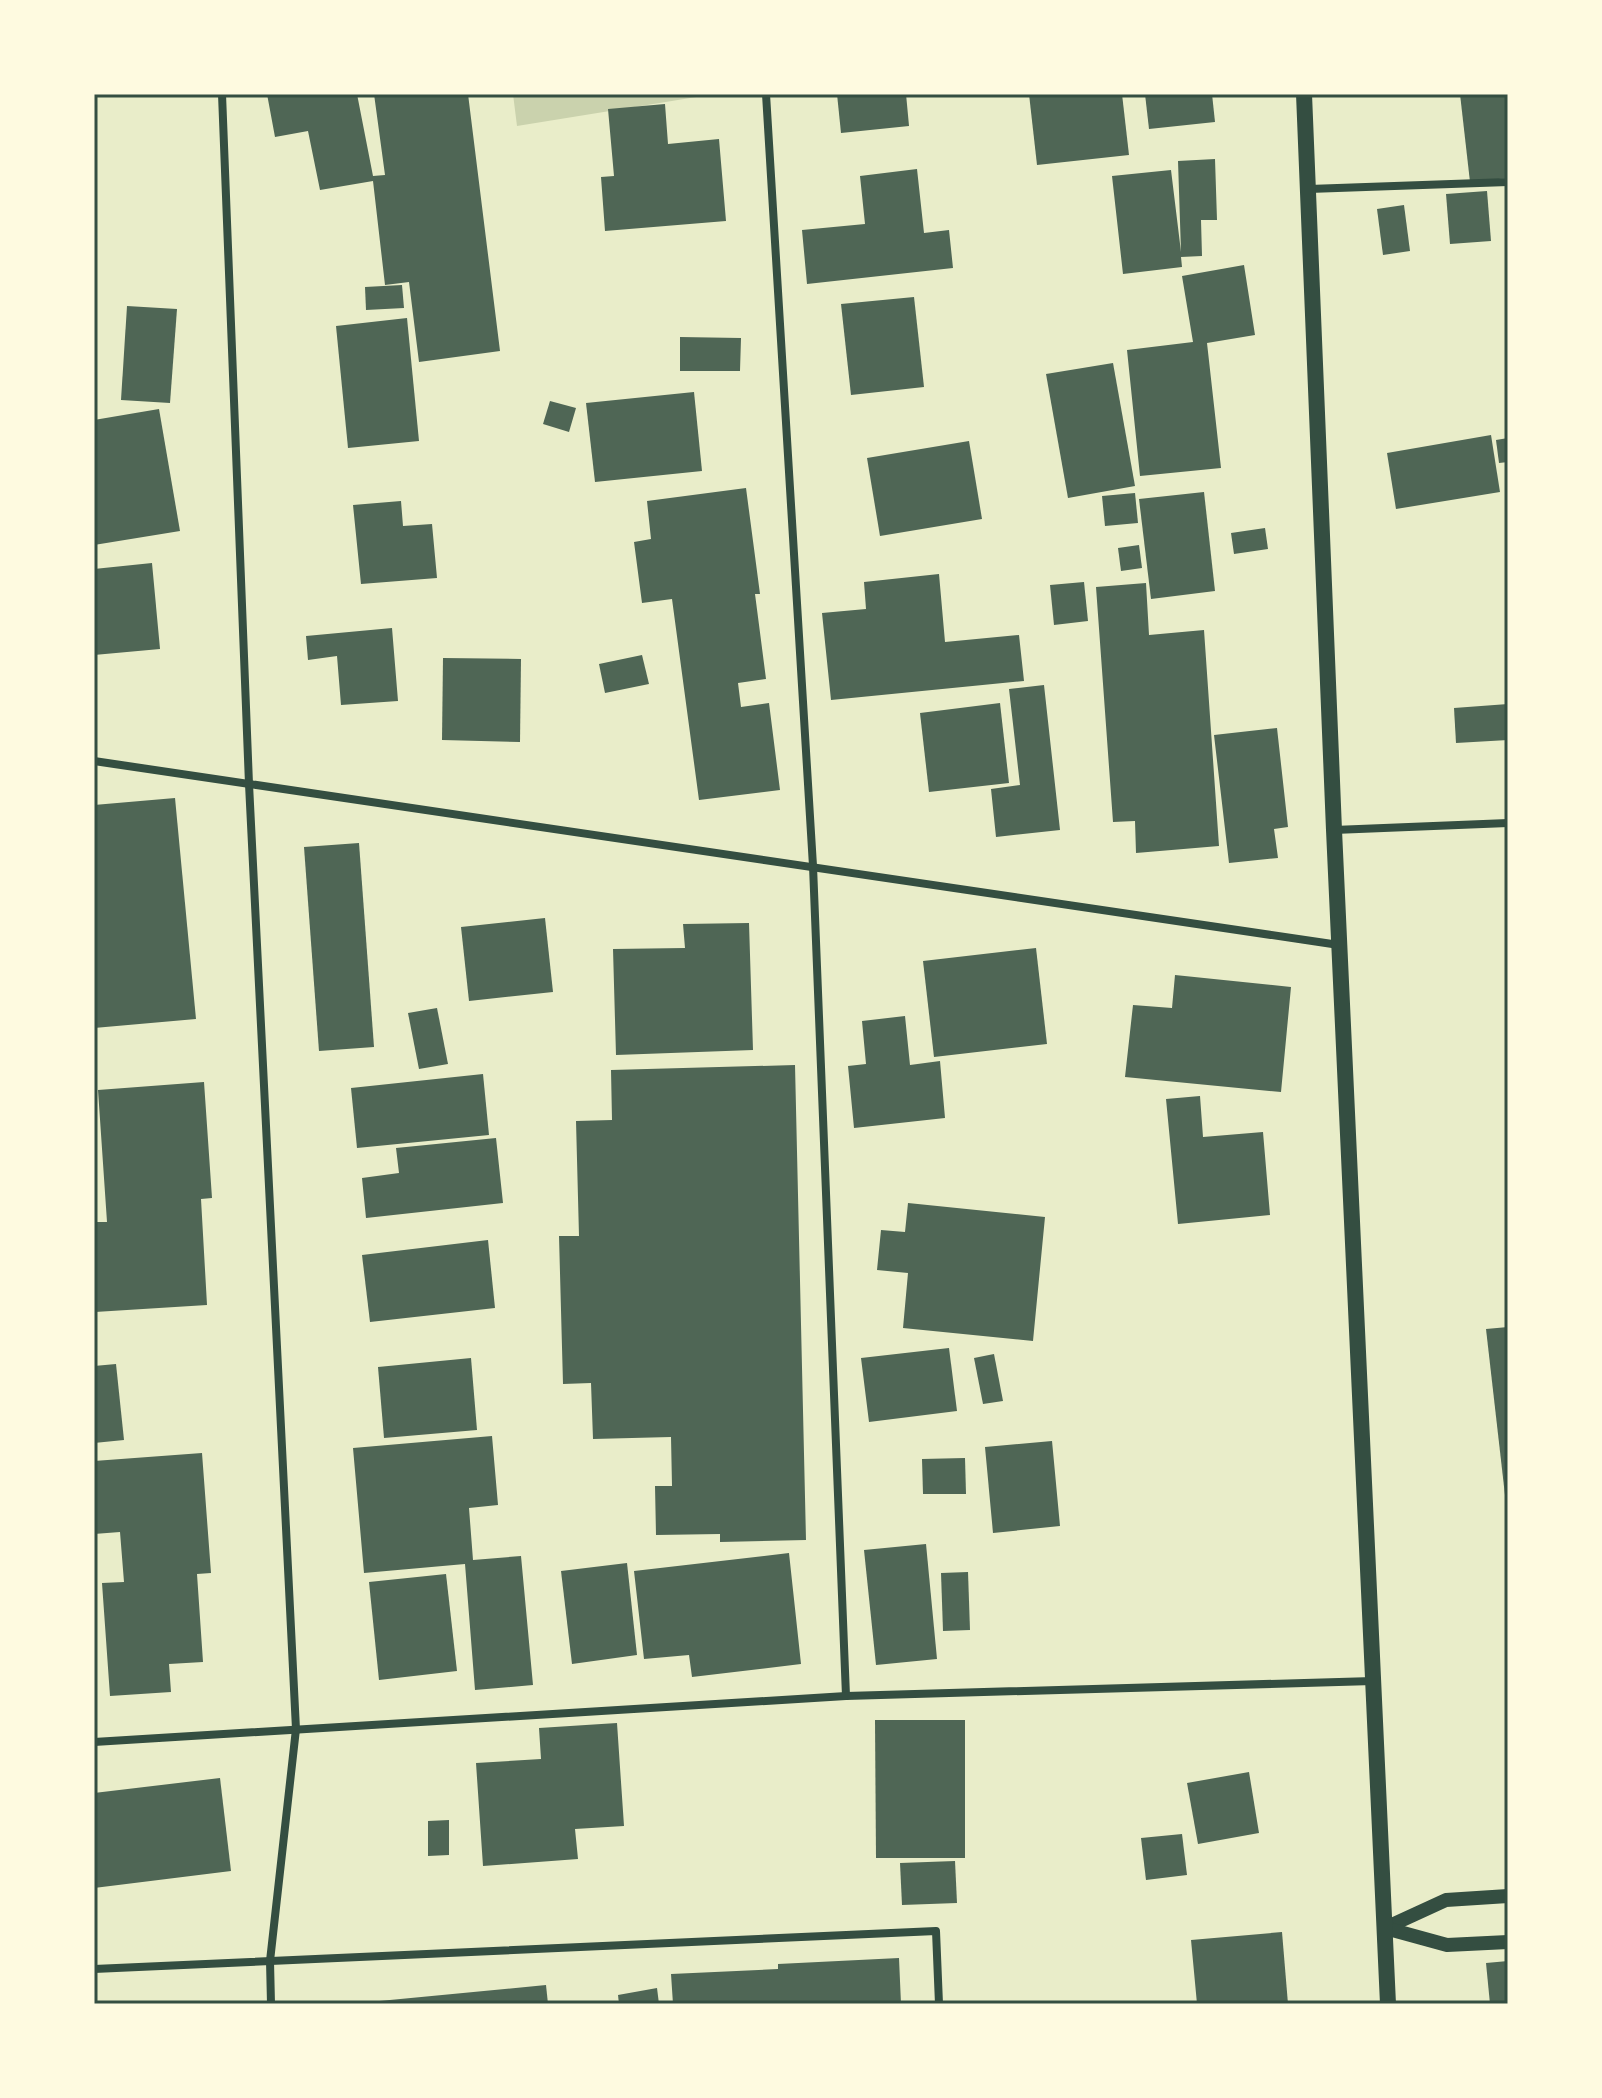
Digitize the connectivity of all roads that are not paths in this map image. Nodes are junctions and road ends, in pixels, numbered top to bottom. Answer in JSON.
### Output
{"nodes":[{"id":1,"x":222,"y":94,"type":"edge"},
{"id":2,"x":766,"y":94,"type":"edge"},
{"id":3,"x":1304,"y":94,"type":"edge"},
{"id":4,"x":1508,"y":182,"type":"edge"},
{"id":5,"x":1309,"y":189,"type":"junction"},
{"id":6,"x":94,"y":761,"type":"edge"},
{"id":7,"x":249,"y":784,"type":"junction"},
{"id":8,"x":1508,"y":823,"type":"edge"},
{"id":9,"x":1334,"y":830,"type":"junction"},
{"id":10,"x":813,"y":866,"type":"junction"},
{"id":11,"x":1339,"y":945,"type":"junction"},
{"id":12,"x":1373,"y":1681,"type":"junction"},
{"id":13,"x":846,"y":1696,"type":"junction"},
{"id":14,"x":296,"y":1729,"type":"junction"},
{"id":15,"x":94,"y":1742,"type":"edge"},
{"id":16,"x":1508,"y":1896,"type":"edge"},
{"id":17,"x":1385,"y":1928,"type":"junction"},
{"id":18,"x":1508,"y":1942,"type":"edge"},
{"id":19,"x":270,"y":1961,"type":"junction"},
{"id":20,"x":94,"y":1969,"type":"edge"},
{"id":21,"x":271,"y":2004,"type":"edge"},
{"id":22,"x":939,"y":2004,"type":"edge"},
{"id":23,"x":1388,"y":2004,"type":"edge"}],
"edges":[{"from":1,"to":7,"type":"street"},
{"from":2,"to":10,"type":"street"},
{"from":3,"to":5,"type":"main road"},
{"from":4,"to":5,"type":"street"},
{"from":5,"to":9,"type":"main road"},
{"from":6,"to":7,"type":"street"},
{"from":7,"to":10,"type":"street"},
{"from":7,"to":14,"type":"street"},
{"from":8,"to":9,"type":"street"},
{"from":9,"to":11,"type":"main road"},
{"from":10,"to":11,"type":"street"},
{"from":10,"to":13,"type":"street"},
{"from":11,"to":12,"type":"main road"},
{"from":12,"to":13,"type":"street"},
{"from":12,"to":17,"type":"main road"},
{"from":13,"to":14,"type":"street"},
{"from":14,"to":15,"type":"street"},
{"from":14,"to":19,"type":"street"},
{"from":16,"to":17,"type":"street"},
{"from":17,"to":18,"type":"street"},
{"from":17,"to":23,"type":"main road"},
{"from":19,"to":20,"type":"street"},
{"from":19,"to":21,"type":"street"},
{"from":19,"to":22,"type":"street"}]}
